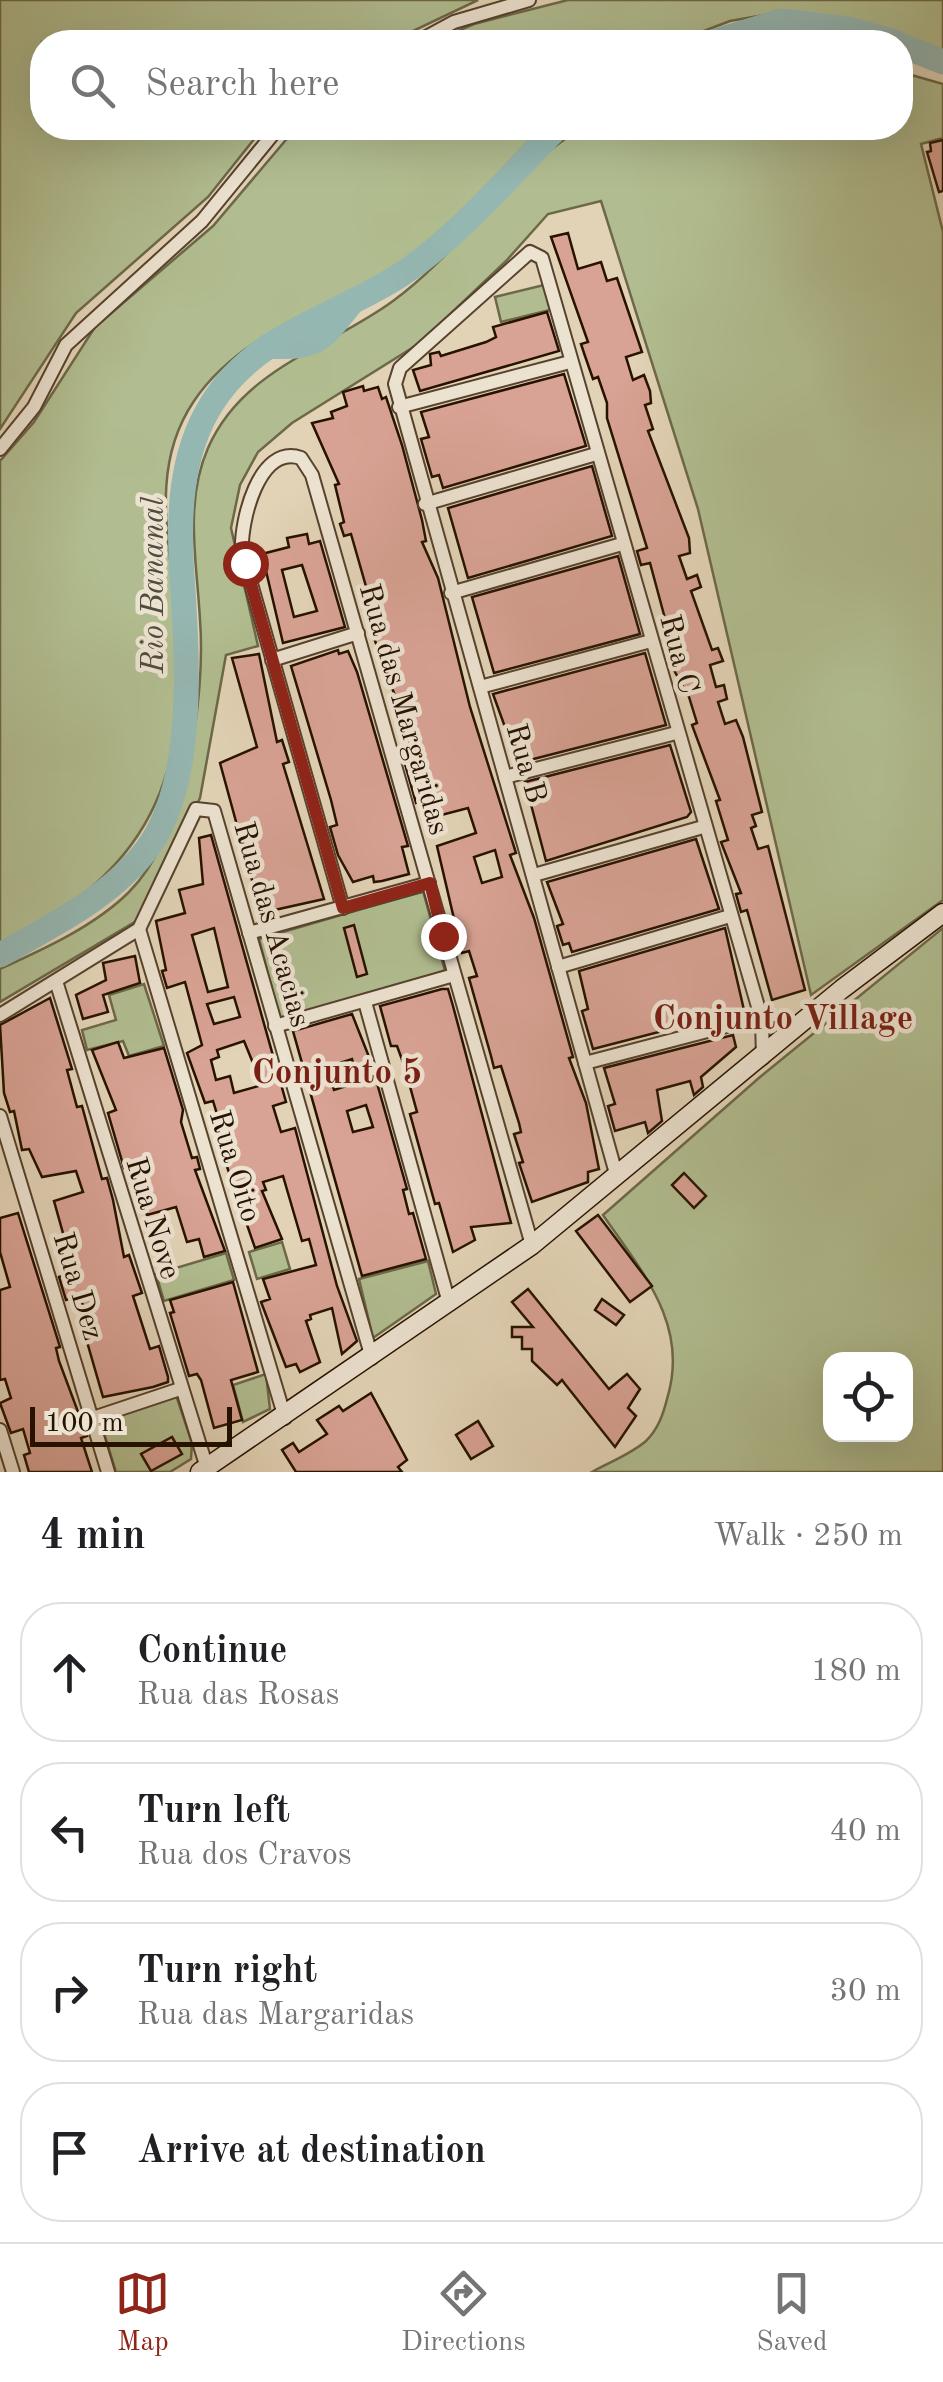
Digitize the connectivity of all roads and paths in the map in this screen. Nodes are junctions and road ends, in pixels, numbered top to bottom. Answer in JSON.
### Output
{"nodes":[{"id":1,"x":529,"y":0,"type":"edge"},
{"id":2,"x":439,"y":30,"type":"edge"},
{"id":3,"x":268,"y":140,"type":"edge"},
{"id":4,"x":570,"y":362,"type":"junction"},
{"id":5,"x":404,"y":365,"type":"joint"},
{"id":6,"x":400,"y":407,"type":"junction"},
{"id":7,"x":0,"y":449,"type":"edge"},
{"id":8,"x":596,"y":454,"type":"junction"},
{"id":9,"x":425,"y":504,"type":"junction"},
{"id":10,"x":622,"y":544,"type":"junction"},
{"id":11,"x":451,"y":593,"type":"junction"},
{"id":12,"x":358,"y":633,"type":"junction"},
{"id":13,"x":651,"y":641,"type":"junction"},
{"id":14,"x":272,"y":660,"type":"junction"},
{"id":15,"x":480,"y":687,"type":"junction"},
{"id":16,"x":676,"y":733,"type":"junction"},
{"id":17,"x":505,"y":777,"type":"junction"},
{"id":18,"x":704,"y":827,"type":"junction"},
{"id":19,"x":534,"y":874,"type":"junction"},
{"id":20,"x":430,"y":883,"type":"junction"},
{"id":21,"x":343,"y":908,"type":"junction"},
{"id":22,"x":943,"y":914,"type":"edge"},
{"id":23,"x":730,"y":916,"type":"junction"},
{"id":24,"x":139,"y":929,"type":"junction"},
{"id":25,"x":250,"y":933,"type":"junction"},
{"id":26,"x":558,"y":967,"type":"junction"},
{"id":27,"x":454,"y":976,"type":"junction"},
{"id":28,"x":56,"y":981,"type":"junction"},
{"id":29,"x":365,"y":1002,"type":"junction"},
{"id":30,"x":0,"y":1014,"type":"edge"},
{"id":31,"x":761,"y":1018,"type":"junction"},
{"id":32,"x":275,"y":1026,"type":"junction"},
{"id":33,"x":796,"y":1028,"type":"junction"},
{"id":34,"x":763,"y":1058,"type":"junction"},
{"id":35,"x":585,"y":1063,"type":"junction"},
{"id":36,"x":0,"y":1116,"type":"edge"},
{"id":37,"x":617,"y":1177,"type":"junction"},
{"id":38,"x":532,"y":1245,"type":"junction"},
{"id":39,"x":449,"y":1302,"type":"junction"},
{"id":40,"x":372,"y":1358,"type":"junction"},
{"id":41,"x":180,"y":1390,"type":"junction"},
{"id":42,"x":93,"y":1418,"type":"junction"},
{"id":43,"x":285,"y":1418,"type":"junction"},
{"id":44,"x":0,"y":1430,"type":"edge"},
{"id":45,"x":203,"y":1470,"type":"edge"},
{"id":46,"x":13,"y":1472,"type":"edge"},
{"id":47,"x":108,"y":1472,"type":"edge"}],
"edges":[{"from":1,"to":2,"type":"street"},
{"from":3,"to":7,"type":"street"},
{"from":4,"to":5,"type":"street","name":"Rua C"},
{"from":4,"to":6,"type":"street"},
{"from":4,"to":8,"type":"street","name":"Rua C"},
{"from":5,"to":6,"type":"street","name":"Rua B"},
{"from":6,"to":9,"type":"street","name":"Rua B"},
{"from":8,"to":9,"type":"street"},
{"from":8,"to":10,"type":"street","name":"Rua C"},
{"from":9,"to":11,"type":"street","name":"Rua B"},
{"from":10,"to":11,"type":"street"},
{"from":10,"to":13,"type":"street","name":"Rua C"},
{"from":11,"to":15,"type":"street","name":"Rua B"},
{"from":12,"to":14,"type":"street"},
{"from":12,"to":14,"type":"street","name":"Rua das Margaridas"},
{"from":12,"to":20,"type":"street","name":"Rua das Margaridas"},
{"from":13,"to":15,"type":"street"},
{"from":13,"to":16,"type":"street","name":"Rua C"},
{"from":14,"to":21,"type":"street"},
{"from":15,"to":17,"type":"street","name":"Rua B"},
{"from":16,"to":17,"type":"street"},
{"from":16,"to":18,"type":"street","name":"Rua C"},
{"from":17,"to":19,"type":"street","name":"Rua B"},
{"from":18,"to":19,"type":"street"},
{"from":18,"to":23,"type":"street","name":"Rua C"},
{"from":19,"to":26,"type":"street","name":"Rua B"},
{"from":20,"to":21,"type":"street"},
{"from":20,"to":27,"type":"street","name":"Rua das Margaridas"},
{"from":21,"to":25,"type":"street"},
{"from":22,"to":33,"type":"main road"},
{"from":23,"to":26,"type":"street"},
{"from":23,"to":31,"type":"street","name":"Rua C"},
{"from":24,"to":25,"type":"street","name":"Rua das Acacias"},
{"from":24,"to":28,"type":"street"},
{"from":24,"to":43,"type":"street","name":"Rua Oito"},
{"from":25,"to":32,"type":"street","name":"Rua das Acacias"},
{"from":26,"to":35,"type":"street","name":"Rua B"},
{"from":27,"to":29,"type":"street"},
{"from":27,"to":38,"type":"street","name":"Rua das Margaridas"},
{"from":28,"to":30,"type":"street"},
{"from":28,"to":41,"type":"street","name":"Rua Nove"},
{"from":29,"to":32,"type":"street"},
{"from":29,"to":39,"type":"street"},
{"from":31,"to":33,"type":"street"},
{"from":31,"to":34,"type":"street","name":"Rua C"},
{"from":31,"to":35,"type":"street"},
{"from":32,"to":40,"type":"street","name":"Rua das Acacias"},
{"from":33,"to":34,"type":"main road"},
{"from":34,"to":37,"type":"main road"},
{"from":35,"to":37,"type":"street","name":"Rua B"},
{"from":36,"to":42,"type":"street","name":"Rua Dez"},
{"from":37,"to":38,"type":"main road"},
{"from":38,"to":39,"type":"main road"},
{"from":39,"to":40,"type":"main road"},
{"from":40,"to":43,"type":"main road"},
{"from":41,"to":42,"type":"street"},
{"from":41,"to":45,"type":"street","name":"Rua Nove"},
{"from":42,"to":47,"type":"street","name":"Rua Dez"},
{"from":43,"to":45,"type":"main road"},
{"from":44,"to":46,"type":"street"}]}
